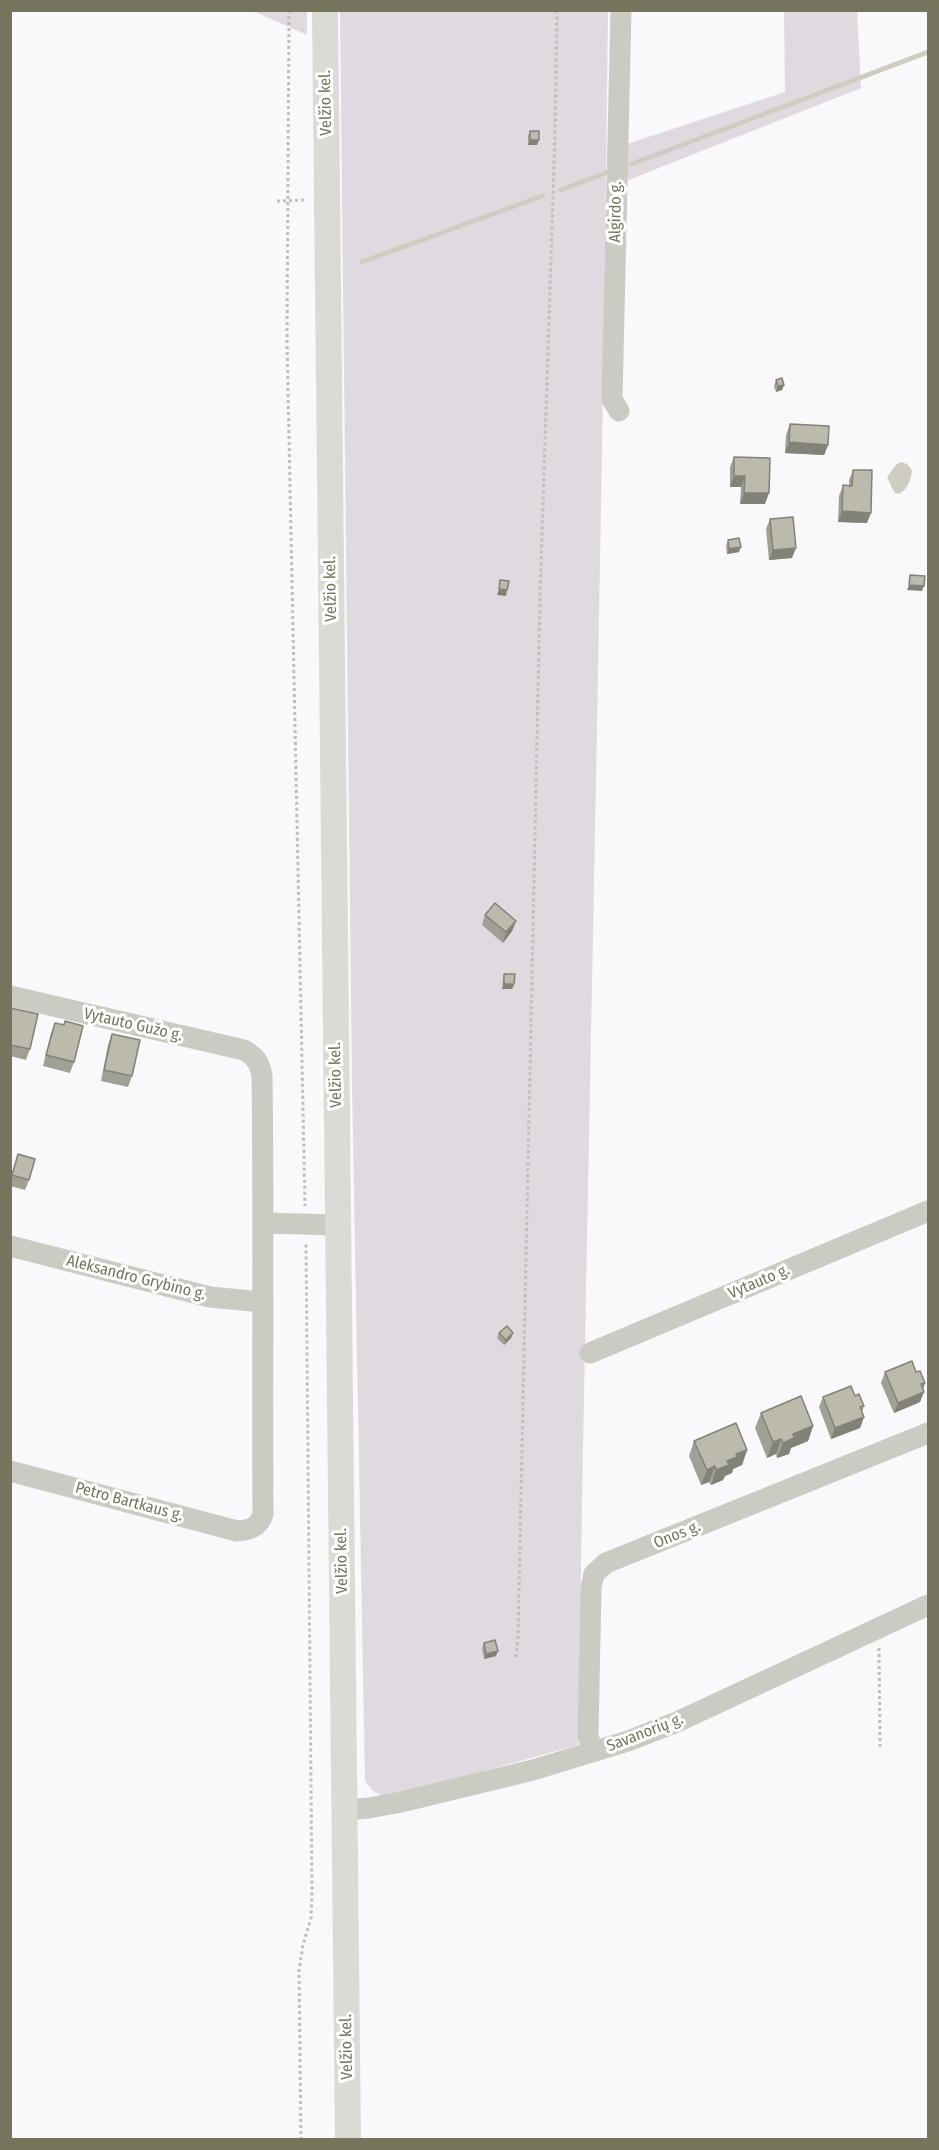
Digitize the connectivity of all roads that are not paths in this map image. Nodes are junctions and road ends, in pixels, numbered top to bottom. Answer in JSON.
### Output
{"nodes":[{"id":1,"x":325,"y":10,"type":"edge"},
{"id":2,"x":621,"y":10,"type":"edge"},
{"id":3,"x":619,"y":411,"type":"dead end"},
{"id":4,"x":10,"y":996,"type":"edge"},
{"id":5,"x":928,"y":1210,"type":"edge"},
{"id":6,"x":264,"y":1223,"type":"junction"},
{"id":7,"x":338,"y":1226,"type":"junction"},
{"id":8,"x":10,"y":1246,"type":"edge"},
{"id":9,"x":262,"y":1302,"type":"junction"},
{"id":10,"x":590,"y":1353,"type":"dead end"},
{"id":11,"x":928,"y":1432,"type":"edge"},
{"id":12,"x":10,"y":1471,"type":"edge"},
{"id":13,"x":928,"y":1605,"type":"edge"},
{"id":14,"x":592,"y":1752,"type":"junction"},
{"id":15,"x":345,"y":1810,"type":"junction"},
{"id":16,"x":348,"y":2139,"type":"edge"}],
"edges":[{"from":1,"to":7,"type":"main road","name":"Velžio kel."},
{"from":2,"to":3,"type":"street","name":"Algirdo g."},
{"from":4,"to":6,"type":"street","name":"Vytauto Gužo g."},
{"from":5,"to":10,"type":"street","name":"Vytauto g."},
{"from":6,"to":7,"type":"street"},
{"from":6,"to":9,"type":"street"},
{"from":7,"to":15,"type":"main road","name":"Velžio kel."},
{"from":8,"to":9,"type":"street","name":"Aleksandro Grybino g."},
{"from":9,"to":12,"type":"street","name":"Petro Bartkaus g."},
{"from":11,"to":14,"type":"street","name":"Onos g."},
{"from":13,"to":14,"type":"street","name":"Savanorių g."},
{"from":14,"to":15,"type":"street","name":"Savanorių g."},
{"from":15,"to":16,"type":"main road","name":"Velžio kel."}]}
